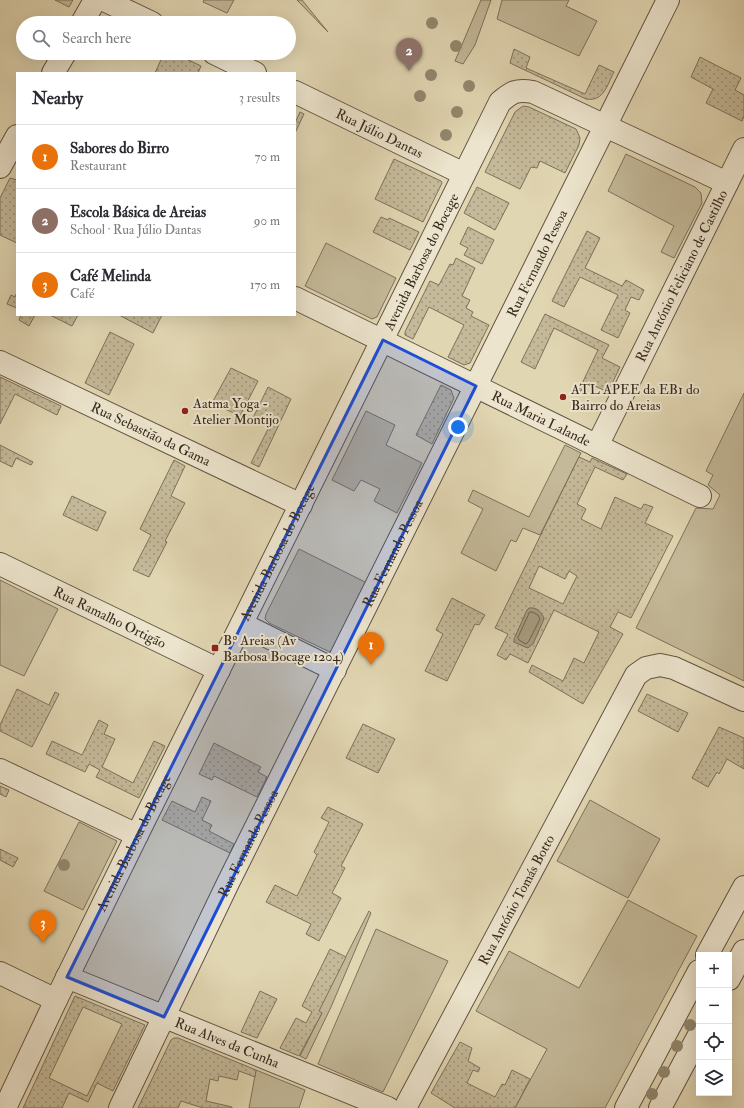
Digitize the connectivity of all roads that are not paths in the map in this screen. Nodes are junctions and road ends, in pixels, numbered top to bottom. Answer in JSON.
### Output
{"nodes":[{"id":1,"x":96,"y":0,"type":"edge"},
{"id":2,"x":104,"y":0,"type":"edge"},
{"id":3,"x":668,"y":0,"type":"edge"},
{"id":4,"x":86,"y":16,"type":"edge"},
{"id":5,"x":137,"y":16,"type":"edge"},
{"id":6,"x":61,"y":60,"type":"edge"},
{"id":7,"x":228,"y":60,"type":"edge"},
{"id":8,"x":54,"y":72,"type":"edge"},
{"id":9,"x":253,"y":72,"type":"edge"},
{"id":10,"x":296,"y":92,"type":"edge"},
{"id":11,"x":605,"y":126,"type":"junction"},
{"id":12,"x":16,"y":138,"type":"edge"},
{"id":13,"x":744,"y":149,"type":"edge"},
{"id":14,"x":6,"y":160,"type":"edge"},
{"id":15,"x":464,"y":174,"type":"junction"},
{"id":16,"x":727,"y":183,"type":"junction"},
{"id":17,"x":296,"y":298,"type":"edge"},
{"id":18,"x":383,"y":340,"type":"junction"},
{"id":19,"x":0,"y":362,"type":"edge"},
{"id":20,"x":476,"y":386,"type":"junction"},
{"id":21,"x":597,"y":446,"type":"junction"},
{"id":22,"x":700,"y":496,"type":"dead end"},
{"id":23,"x":301,"y":505,"type":"junction"},
{"id":24,"x":0,"y":564,"type":"edge"},
{"id":25,"x":242,"y":624,"type":"junction"},
{"id":26,"x":219,"y":670,"type":"junction"},
{"id":27,"x":335,"y":670,"type":"junction"},
{"id":28,"x":744,"y":700,"type":"edge"},
{"id":29,"x":0,"y":770,"type":"edge"},
{"id":30,"x":136,"y":836,"type":"junction"},
{"id":31,"x":744,"y":887,"type":"edge"},
{"id":32,"x":744,"y":951,"type":"edge"},
{"id":33,"x":710,"y":952,"type":"edge"},
{"id":34,"x":0,"y":973,"type":"edge"},
{"id":35,"x":732,"y":973,"type":"edge"},
{"id":36,"x":67,"y":977,"type":"junction"},
{"id":37,"x":696,"y":977,"type":"edge"},
{"id":38,"x":56,"y":1000,"type":"junction"},
{"id":39,"x":164,"y":1017,"type":"junction"},
{"id":40,"x":696,"y":1041,"type":"edge"},
{"id":41,"x":5,"y":1108,"type":"edge"},
{"id":42,"x":120,"y":1108,"type":"edge"},
{"id":43,"x":388,"y":1108,"type":"edge"},
{"id":44,"x":405,"y":1108,"type":"edge"},
{"id":45,"x":626,"y":1108,"type":"edge"},
{"id":46,"x":660,"y":1108,"type":"edge"}],
"edges":[{"from":1,"to":4,"type":"street"},
{"from":2,"to":5,"type":"street"},
{"from":3,"to":11,"type":"street","name":"Rua Fernando Pessoa"},
{"from":6,"to":8,"type":"street"},
{"from":7,"to":9,"type":"street"},
{"from":10,"to":15,"type":"street","name":"Rua Júlio Dantas"},
{"from":11,"to":15,"type":"street","name":"Avenida Barbosa do Bocage"},
{"from":11,"to":16,"type":"street","name":"Avenida Barbosa do Bocage"},
{"from":11,"to":20,"type":"street","name":"Rua Fernando Pessoa"},
{"from":12,"to":14,"type":"street"},
{"from":13,"to":16,"type":"street","name":"Rua António Feliciano de Castilho"},
{"from":15,"to":18,"type":"street","name":"Avenida Barbosa do Bocage"},
{"from":16,"to":21,"type":"street","name":"Rua António Feliciano de Castilho"},
{"from":17,"to":18,"type":"street","name":"Rua Maria Lalande"},
{"from":18,"to":20,"type":"street","name":"Rua Maria Lalande"},
{"from":18,"to":23,"type":"street","name":"Avenida Barbosa do Bocage"},
{"from":19,"to":23,"type":"street","name":"Rua Sebastião da Gama"},
{"from":20,"to":21,"type":"street","name":"Rua Maria Lalande"},
{"from":20,"to":27,"type":"street","name":"Rua Fernando Pessoa"},
{"from":21,"to":22,"type":"street","name":"Rua Maria Lalande"},
{"from":23,"to":25,"type":"street","name":"Avenida Barbosa do Bocage"},
{"from":24,"to":26,"type":"street","name":"Rua Ramalho Ortigão"},
{"from":25,"to":26,"type":"street","name":"Avenida Barbosa do Bocage"},
{"from":25,"to":27,"type":"street"},
{"from":26,"to":30,"type":"street","name":"Avenida Barbosa do Bocage"},
{"from":27,"to":39,"type":"street","name":"Rua Fernando Pessoa"},
{"from":28,"to":44,"type":"street","name":"Rua António Tomás Botto"},
{"from":29,"to":30,"type":"street"},
{"from":30,"to":36,"type":"street","name":"Avenida Barbosa do Bocage"},
{"from":31,"to":33,"type":"street"},
{"from":32,"to":35,"type":"street"},
{"from":34,"to":38,"type":"street"},
{"from":36,"to":38,"type":"street","name":"Avenida Barbosa do Bocage"},
{"from":36,"to":39,"type":"street","name":"Rua Alves da Cunha"},
{"from":37,"to":45,"type":"street"},
{"from":38,"to":41,"type":"street","name":"Avenida Barbosa do Bocage"},
{"from":39,"to":42,"type":"street","name":"Rua Fernando Pessoa"},
{"from":39,"to":43,"type":"street","name":"Rua Alves da Cunha"},
{"from":40,"to":46,"type":"street"}]}
